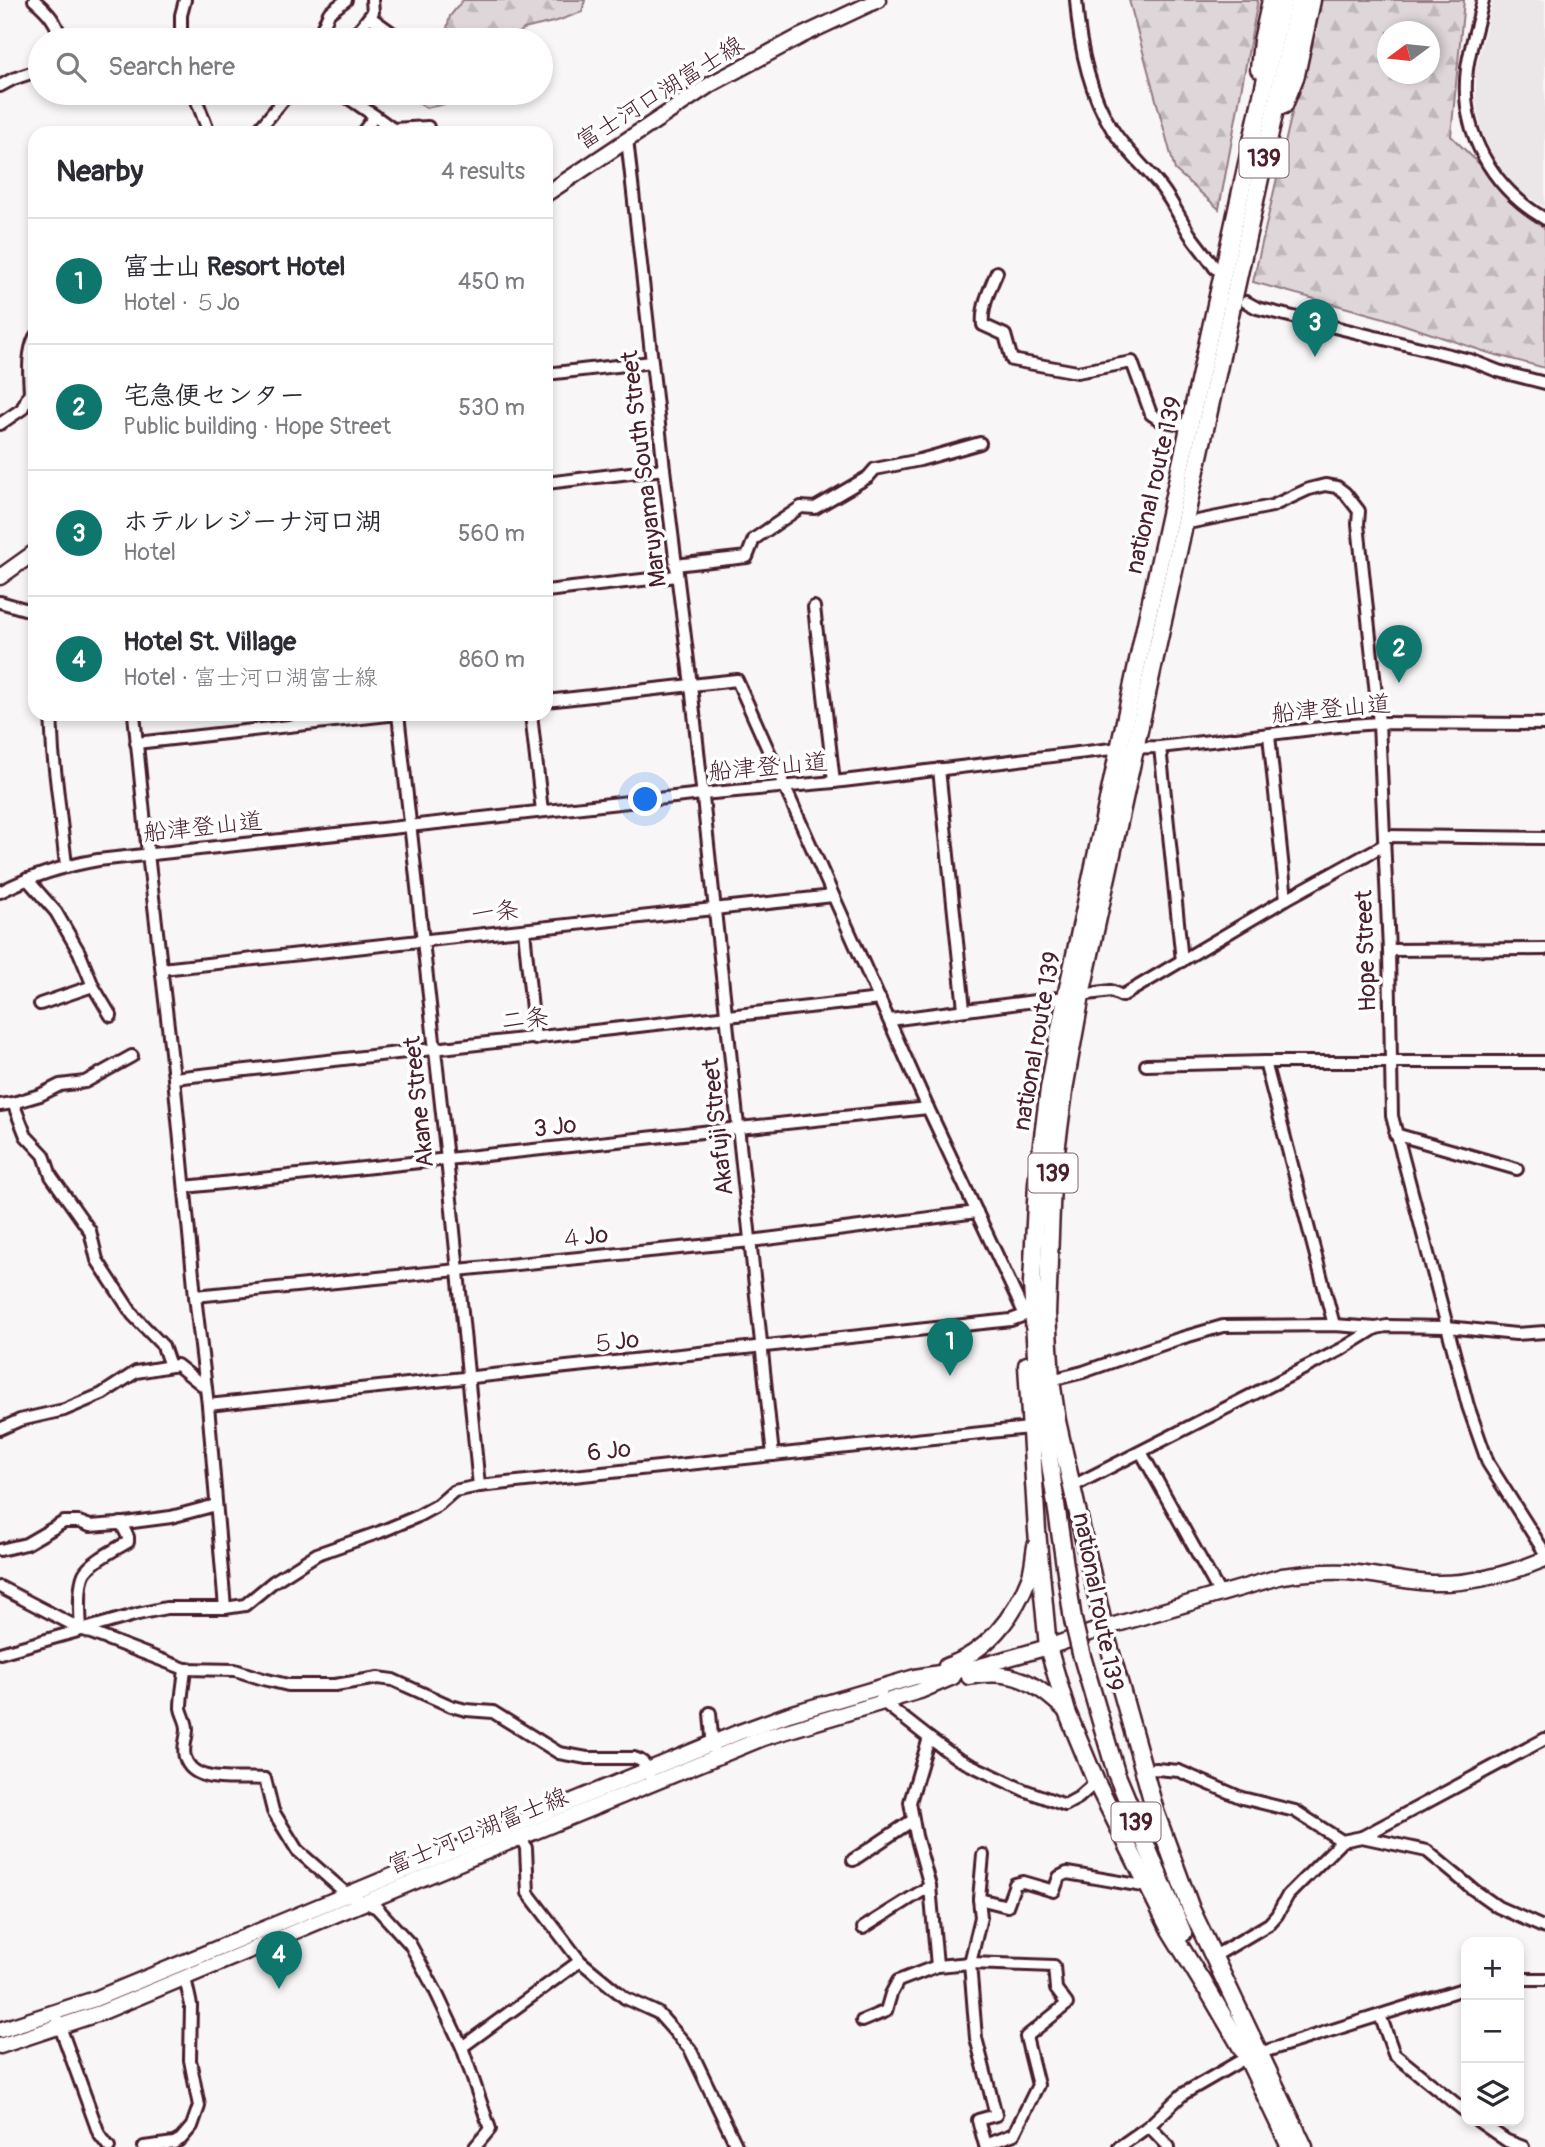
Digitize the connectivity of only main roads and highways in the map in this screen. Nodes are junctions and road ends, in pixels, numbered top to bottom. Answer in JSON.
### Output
{"nodes":[{"id":1,"x":878,"y":0,"type":"edge"},
{"id":2,"x":1271,"y":0,"type":"edge"},
{"id":3,"x":1283,"y":0,"type":"edge"},
{"id":4,"x":1299,"y":0,"type":"edge"},
{"id":5,"x":1312,"y":0,"type":"edge"},
{"id":6,"x":1260,"y":140,"type":"junction"},
{"id":7,"x":553,"y":189,"type":"edge"},
{"id":8,"x":28,"y":557,"type":"edge"},
{"id":9,"x":0,"y":577,"type":"edge"},
{"id":10,"x":1128,"y":747,"type":"junction"},
{"id":11,"x":1074,"y":996,"type":"junction"},
{"id":12,"x":1032,"y":1283,"type":"junction"},
{"id":13,"x":1037,"y":1531,"type":"junction"},
{"id":14,"x":1545,"y":1559,"type":"edge"},
{"id":15,"x":1104,"y":1628,"type":"junction"},
{"id":16,"x":1048,"y":1647,"type":"junction"},
{"id":17,"x":918,"y":1684,"type":"junction"},
{"id":18,"x":881,"y":1695,"type":"junction"},
{"id":19,"x":1067,"y":1713,"type":"junction"},
{"id":20,"x":651,"y":1778,"type":"junction"},
{"id":21,"x":1205,"y":1987,"type":"junction"},
{"id":22,"x":58,"y":2020,"type":"junction"},
{"id":23,"x":0,"y":2031,"type":"edge"},
{"id":24,"x":0,"y":2046,"type":"edge"},
{"id":25,"x":1252,"y":2055,"type":"junction"},
{"id":26,"x":1290,"y":2147,"type":"edge"},
{"id":27,"x":1304,"y":2147,"type":"edge"}],
"edges":[{"from":1,"to":7,"type":"main road","name":"富士河口湖富士線"},
{"from":2,"to":6,"type":"highway"},
{"from":3,"to":6,"type":"highway","name":"national route 139","number":"139"},
{"from":4,"to":6,"type":"highway","name":"national route 139","number":"139"},
{"from":5,"to":6,"type":"highway"},
{"from":6,"to":10,"type":"highway","name":"national route 139","number":"139"},
{"from":6,"to":10,"type":"highway","name":"national route 139","number":"139"},
{"from":8,"to":9,"type":"main road"},
{"from":10,"to":11,"type":"highway","name":"national route 139","number":"139"},
{"from":11,"to":12,"type":"highway","name":"national route 139","number":"139"},
{"from":11,"to":15,"type":"highway","name":"national route 139","number":"139"},
{"from":12,"to":13,"type":"highway"},
{"from":12,"to":21,"type":"highway","name":"national route 139","number":"139","bridge":true},
{"from":13,"to":16,"type":"highway"},
{"from":13,"to":17,"type":"main road"},
{"from":14,"to":15,"type":"main road","name":"富士河口湖富士線"},
{"from":15,"to":16,"type":"main road","name":"富士河口湖富士線"},
{"from":15,"to":25,"type":"highway","name":"national route 139","number":"139"},
{"from":16,"to":17,"type":"main road","name":"富士河口湖富士線"},
{"from":16,"to":19,"type":"highway"},
{"from":17,"to":18,"type":"main road","name":"富士河口湖富士線"},
{"from":17,"to":19,"type":"main road"},
{"from":18,"to":20,"type":"main road","name":"富士河口湖富士線"},
{"from":18,"to":20,"type":"main road","name":"富士河口湖富士線"},
{"from":19,"to":21,"type":"highway"},
{"from":20,"to":22,"type":"main road","name":"富士河口湖富士線"},
{"from":20,"to":22,"type":"main road","name":"富士河口湖富士線"},
{"from":21,"to":25,"type":"highway","name":"national route 139","number":"139"},
{"from":22,"to":23,"type":"main road","name":"富士河口湖富士線"},
{"from":22,"to":24,"type":"main road","name":"富士河口湖富士線"},
{"from":25,"to":26,"type":"highway","name":"national route 139","number":"139"},
{"from":25,"to":27,"type":"highway","name":"national route 139","number":"139"}]}
